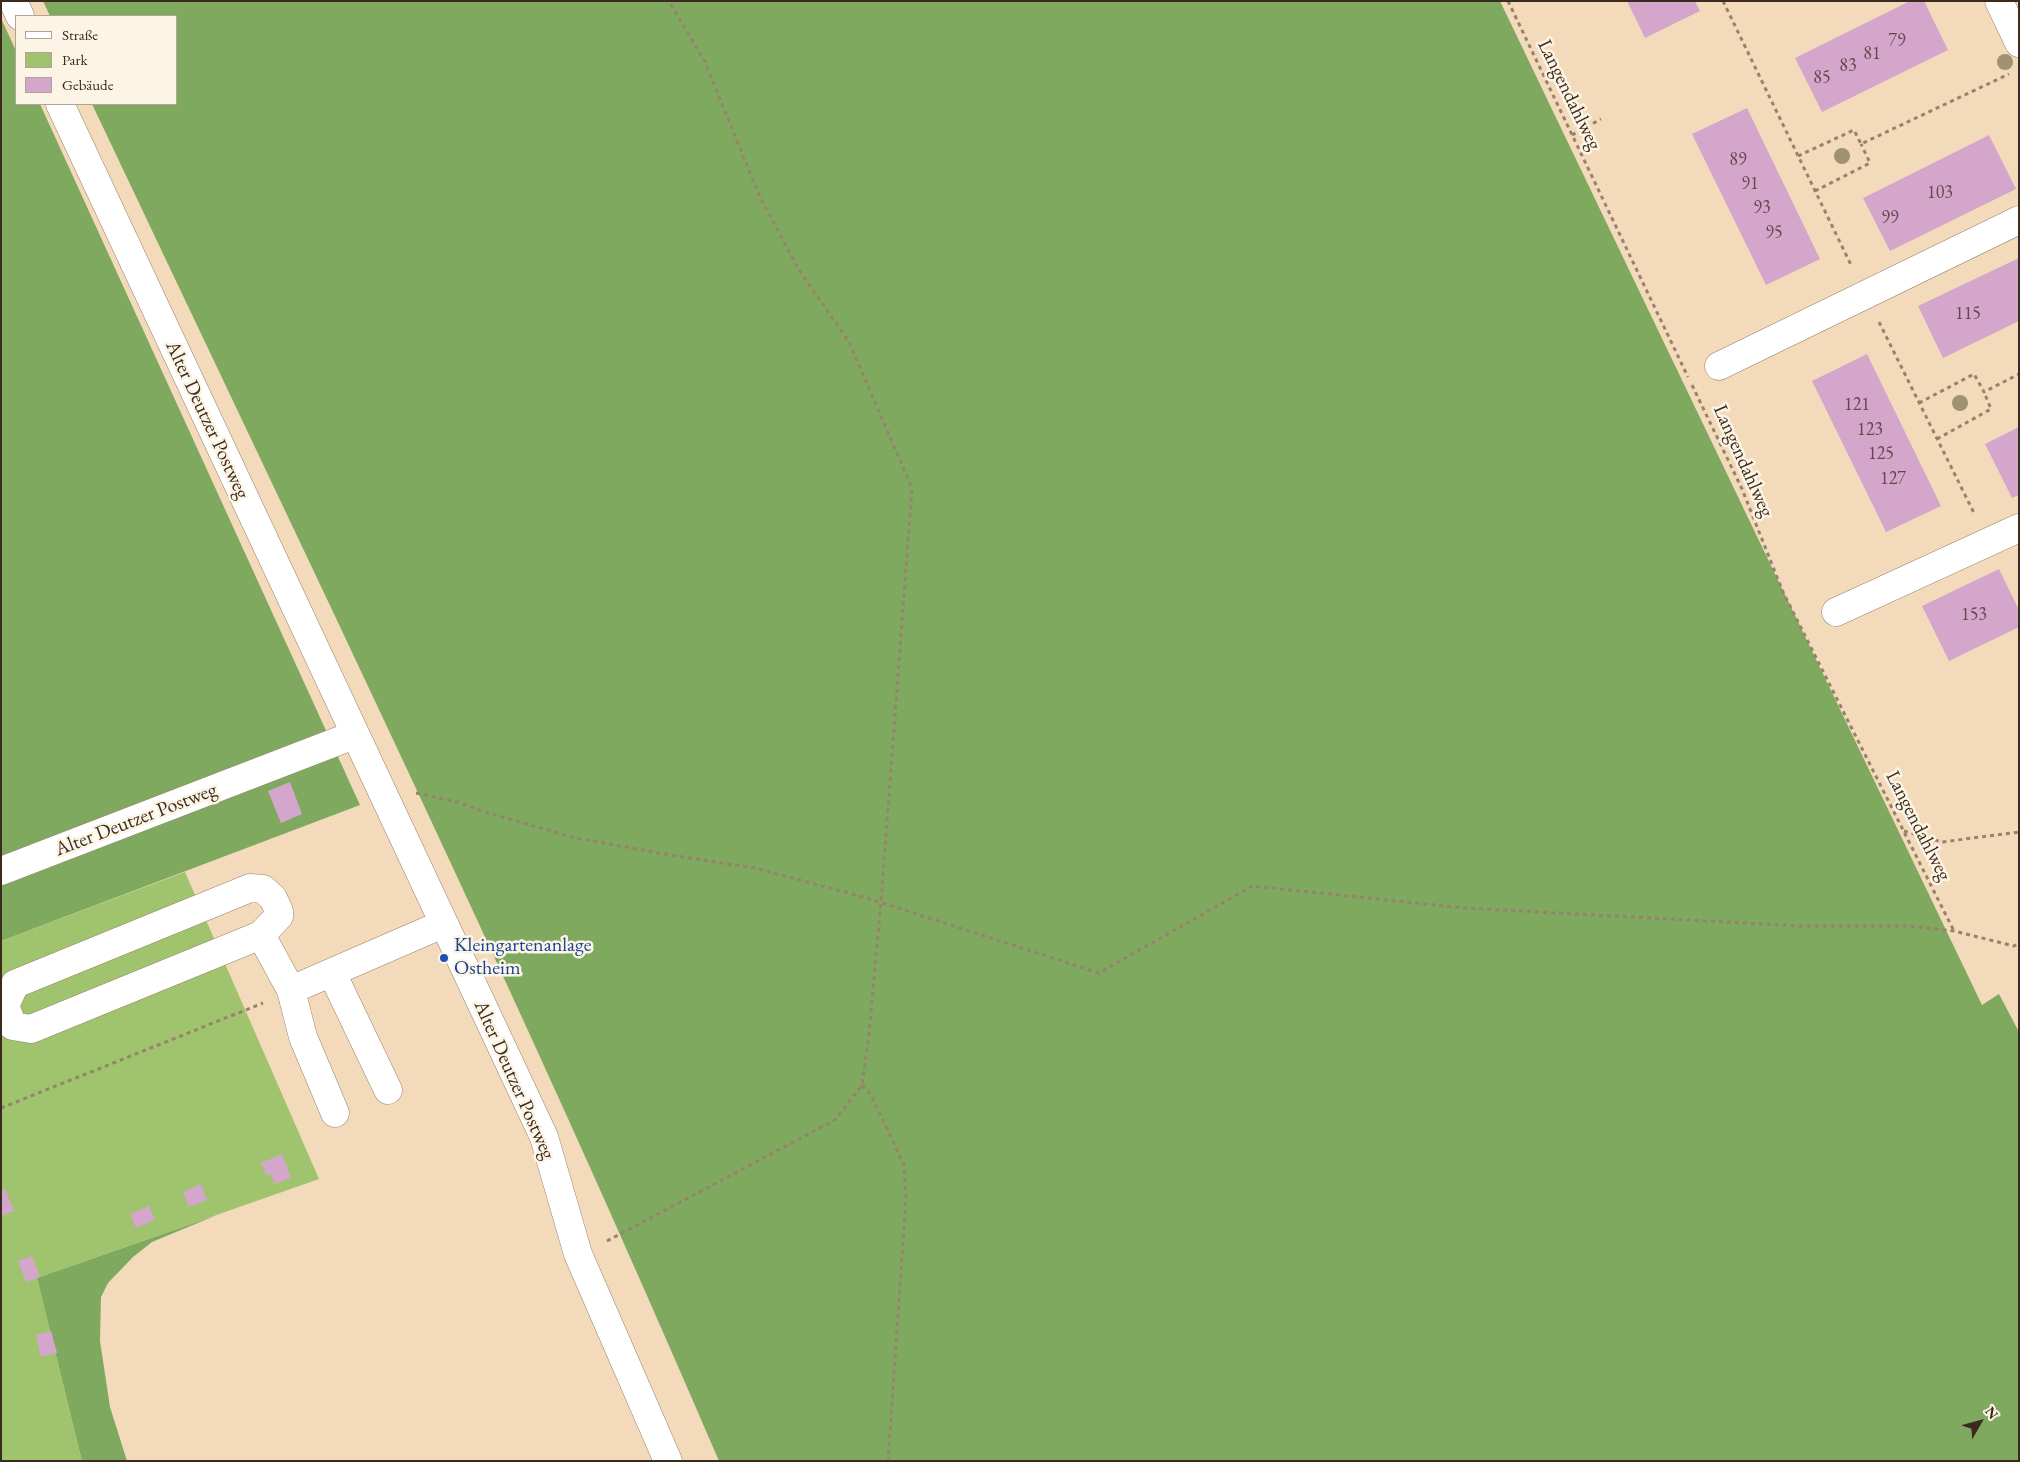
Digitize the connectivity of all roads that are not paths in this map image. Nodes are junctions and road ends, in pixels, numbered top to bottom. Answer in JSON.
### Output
{"nodes":[{"id":1,"x":13,"y":1,"type":"edge"},
{"id":2,"x":20,"y":15,"type":"edge"},
{"id":3,"x":60,"y":105,"type":"edge"},
{"id":4,"x":2019,"y":220,"type":"edge"},
{"id":5,"x":1719,"y":366,"type":"dead end"},
{"id":6,"x":2019,"y":528,"type":"edge"},
{"id":7,"x":1836,"y":612,"type":"dead end"},
{"id":8,"x":354,"y":735,"type":"junction"},
{"id":9,"x":1,"y":871,"type":"edge"},
{"id":10,"x":444,"y":924,"type":"junction"},
{"id":11,"x":261,"y":935,"type":"junction"},
{"id":12,"x":332,"y":973,"type":"junction"},
{"id":13,"x":291,"y":990,"type":"junction"},
{"id":14,"x":388,"y":1090,"type":"dead end"},
{"id":15,"x":335,"y":1113,"type":"dead end"},
{"id":16,"x":668,"y":1461,"type":"edge"}],
"edges":[{"from":1,"to":2,"type":"street"},
{"from":3,"to":8,"type":"street","name":"Alter Deutzer Postweg"},
{"from":4,"to":5,"type":"street"},
{"from":6,"to":7,"type":"street"},
{"from":8,"to":9,"type":"street","name":"Alter Deutzer Postweg"},
{"from":8,"to":10,"type":"street","name":"Alter Deutzer Postweg"},
{"from":10,"to":12,"type":"street"},
{"from":10,"to":16,"type":"street","name":"Alter Deutzer Postweg"},
{"from":11,"to":11,"type":"street"},
{"from":11,"to":13,"type":"street"},
{"from":12,"to":13,"type":"street"},
{"from":12,"to":14,"type":"street"},
{"from":13,"to":15,"type":"street"}]}
